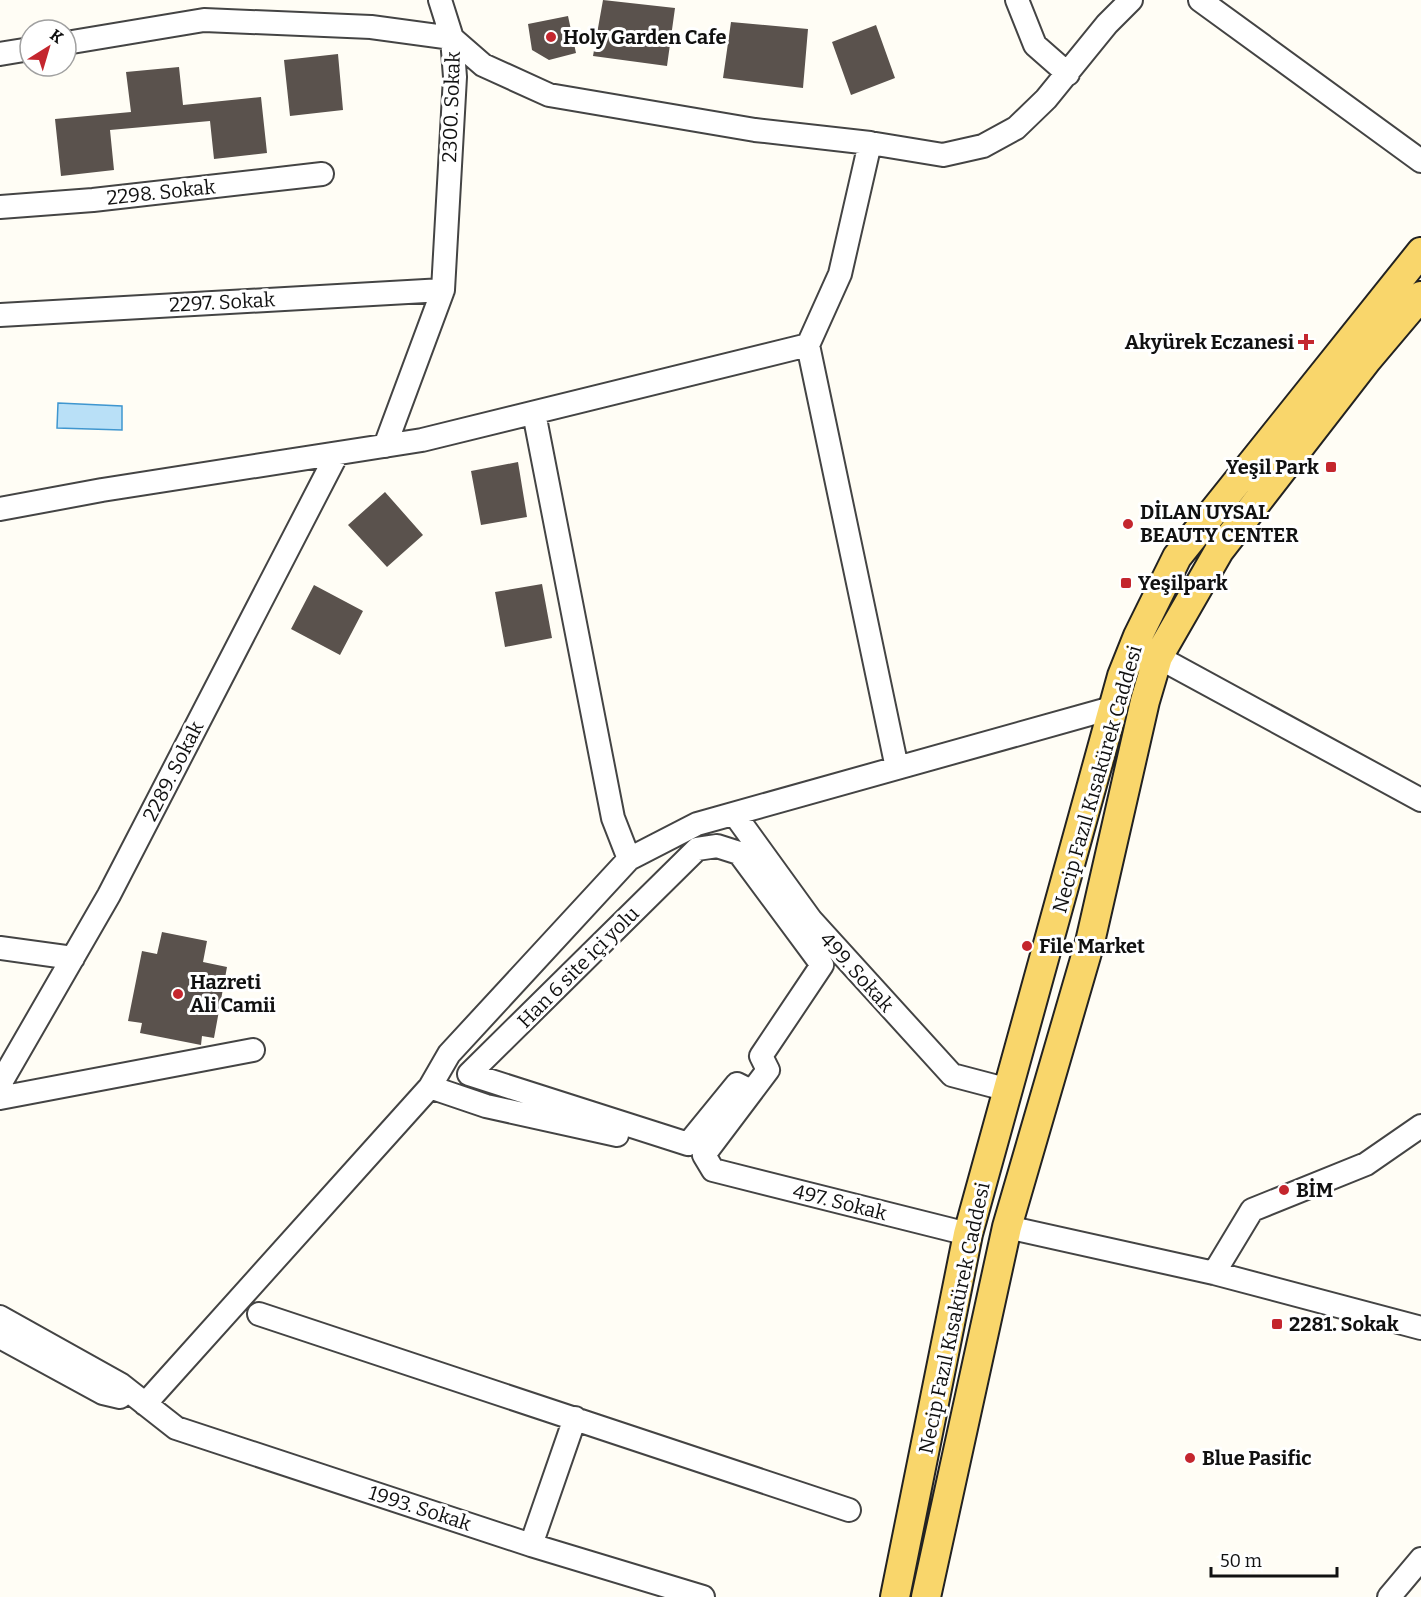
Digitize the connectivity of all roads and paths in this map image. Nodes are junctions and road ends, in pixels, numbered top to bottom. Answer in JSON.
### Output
{"nodes":[{"id":1,"x":440,"y":0,"type":"edge"},
{"id":2,"x":1017,"y":0,"type":"edge"},
{"id":3,"x":1131,"y":0,"type":"edge"},
{"id":4,"x":1200,"y":0,"type":"edge"},
{"id":5,"x":452,"y":38,"type":"junction"},
{"id":6,"x":78,"y":41,"type":"edge"},
{"id":7,"x":18,"y":51,"type":"edge"},
{"id":8,"x":0,"y":54,"type":"edge"},
{"id":9,"x":1068,"y":74,"type":"junction"},
{"id":10,"x":870,"y":143,"type":"junction"},
{"id":11,"x":1421,"y":161,"type":"edge"},
{"id":12,"x":321,"y":174,"type":"dead end"},
{"id":13,"x":0,"y":207,"type":"edge"},
{"id":14,"x":1421,"y":252,"type":"edge"},
{"id":15,"x":443,"y":290,"type":"junction"},
{"id":16,"x":1421,"y":296,"type":"edge"},
{"id":17,"x":0,"y":315,"type":"edge"},
{"id":18,"x":808,"y":345,"type":"junction"},
{"id":19,"x":534,"y":413,"type":"junction"},
{"id":20,"x":385,"y":446,"type":"junction"},
{"id":21,"x":337,"y":454,"type":"junction"},
{"id":22,"x":0,"y":509,"type":"edge"},
{"id":23,"x":1158,"y":657,"type":"junction"},
{"id":24,"x":1145,"y":701,"type":"junction"},
{"id":25,"x":1115,"y":707,"type":"junction"},
{"id":26,"x":897,"y":768,"type":"junction"},
{"id":27,"x":1421,"y":800,"type":"edge"},
{"id":28,"x":735,"y":816,"type":"junction"},
{"id":29,"x":629,"y":859,"type":"junction"},
{"id":30,"x":0,"y":948,"type":"edge"},
{"id":31,"x":72,"y":958,"type":"junction"},
{"id":32,"x":253,"y":1050,"type":"dead end"},
{"id":33,"x":0,"y":1084,"type":"edge"},
{"id":34,"x":429,"y":1086,"type":"junction"},
{"id":35,"x":1009,"y":1090,"type":"junction"},
{"id":36,"x":751,"y":1091,"type":"junction"},
{"id":37,"x":0,"y":1098,"type":"edge"},
{"id":38,"x":1421,"y":1126,"type":"edge"},
{"id":39,"x":708,"y":1162,"type":"junction"},
{"id":40,"x":1007,"y":1227,"type":"junction"},
{"id":41,"x":968,"y":1234,"type":"junction"},
{"id":42,"x":1214,"y":1273,"type":"junction"},
{"id":43,"x":259,"y":1314,"type":"dead end"},
{"id":44,"x":0,"y":1317,"type":"edge"},
{"id":45,"x":1421,"y":1328,"type":"edge"},
{"id":46,"x":0,"y":1337,"type":"edge"},
{"id":47,"x":145,"y":1404,"type":"junction"},
{"id":48,"x":575,"y":1418,"type":"junction"},
{"id":49,"x":849,"y":1510,"type":"dead end"},
{"id":50,"x":531,"y":1545,"type":"junction"},
{"id":51,"x":1421,"y":1559,"type":"edge"},
{"id":52,"x":703,"y":1597,"type":"edge"},
{"id":53,"x":895,"y":1597,"type":"edge"},
{"id":54,"x":926,"y":1597,"type":"edge"},
{"id":55,"x":1389,"y":1597,"type":"edge"}],
"edges":[{"from":1,"to":5,"type":"street"},
{"from":2,"to":9,"type":"street"},
{"from":3,"to":9,"type":"street"},
{"from":4,"to":11,"type":"street"},
{"from":5,"to":6,"type":"street","name":"2300. Sokak"},
{"from":5,"to":10,"type":"street"},
{"from":5,"to":15,"type":"street","name":"2300. Sokak"},
{"from":7,"to":8,"type":"street"},
{"from":9,"to":10,"type":"street"},
{"from":10,"to":18,"type":"street"},
{"from":12,"to":13,"type":"street","name":"2298. Sokak"},
{"from":14,"to":25,"type":"main road","name":"Necip Fazıl Kısakürek Caddesi"},
{"from":15,"to":17,"type":"street","name":"2297. Sokak"},
{"from":15,"to":20,"type":"street","name":"2300. Sokak"},
{"from":16,"to":23,"type":"main road","name":"Necip Fazıl Kısakürek Caddesi"},
{"from":18,"to":19,"type":"street"},
{"from":18,"to":26,"type":"street"},
{"from":19,"to":20,"type":"street"},
{"from":19,"to":29,"type":"street"},
{"from":20,"to":21,"type":"street"},
{"from":21,"to":22,"type":"street"},
{"from":21,"to":31,"type":"street","name":"2289. Sokak"},
{"from":23,"to":24,"type":"main road","name":"Necip Fazıl Kısakürek Caddesi"},
{"from":23,"to":27,"type":"street"},
{"from":24,"to":25,"type":"main road"},
{"from":24,"to":40,"type":"main road","name":"Necip Fazıl Kısakürek Caddesi"},
{"from":25,"to":26,"type":"street"},
{"from":25,"to":35,"type":"main road","name":"Necip Fazıl Kısakürek Caddesi"},
{"from":26,"to":28,"type":"street"},
{"from":28,"to":29,"type":"street"},
{"from":28,"to":35,"type":"street","name":"499. Sokak"},
{"from":29,"to":34,"type":"street"},
{"from":30,"to":31,"type":"street"},
{"from":31,"to":33,"type":"street","name":"2289. Sokak"},
{"from":32,"to":37,"type":"street"},
{"from":34,"to":39,"type":"street","name":"497. Sokak"},
{"from":34,"to":47,"type":"street"},
{"from":35,"to":41,"type":"main road","name":"Necip Fazıl Kısakürek Caddesi"},
{"from":36,"to":36,"type":"street","name":"Han 6 site içi yolu"},
{"from":36,"to":39,"type":"street"},
{"from":38,"to":42,"type":"street"},
{"from":39,"to":41,"type":"street","name":"497. Sokak"},
{"from":40,"to":41,"type":"main road"},
{"from":40,"to":42,"type":"street"},
{"from":40,"to":54,"type":"main road","name":"Necip Fazıl Kısakürek Caddesi"},
{"from":41,"to":53,"type":"main road","name":"Necip Fazıl Kısakürek Caddesi"},
{"from":42,"to":45,"type":"street"},
{"from":43,"to":48,"type":"street"},
{"from":44,"to":47,"type":"street","name":"1993. Sokak"},
{"from":46,"to":47,"type":"street","name":"1993. Sokak"},
{"from":47,"to":50,"type":"street","name":"1993. Sokak"},
{"from":48,"to":49,"type":"street"},
{"from":48,"to":50,"type":"street"},
{"from":50,"to":52,"type":"street","name":"1993. Sokak"},
{"from":51,"to":55,"type":"street"}]}
